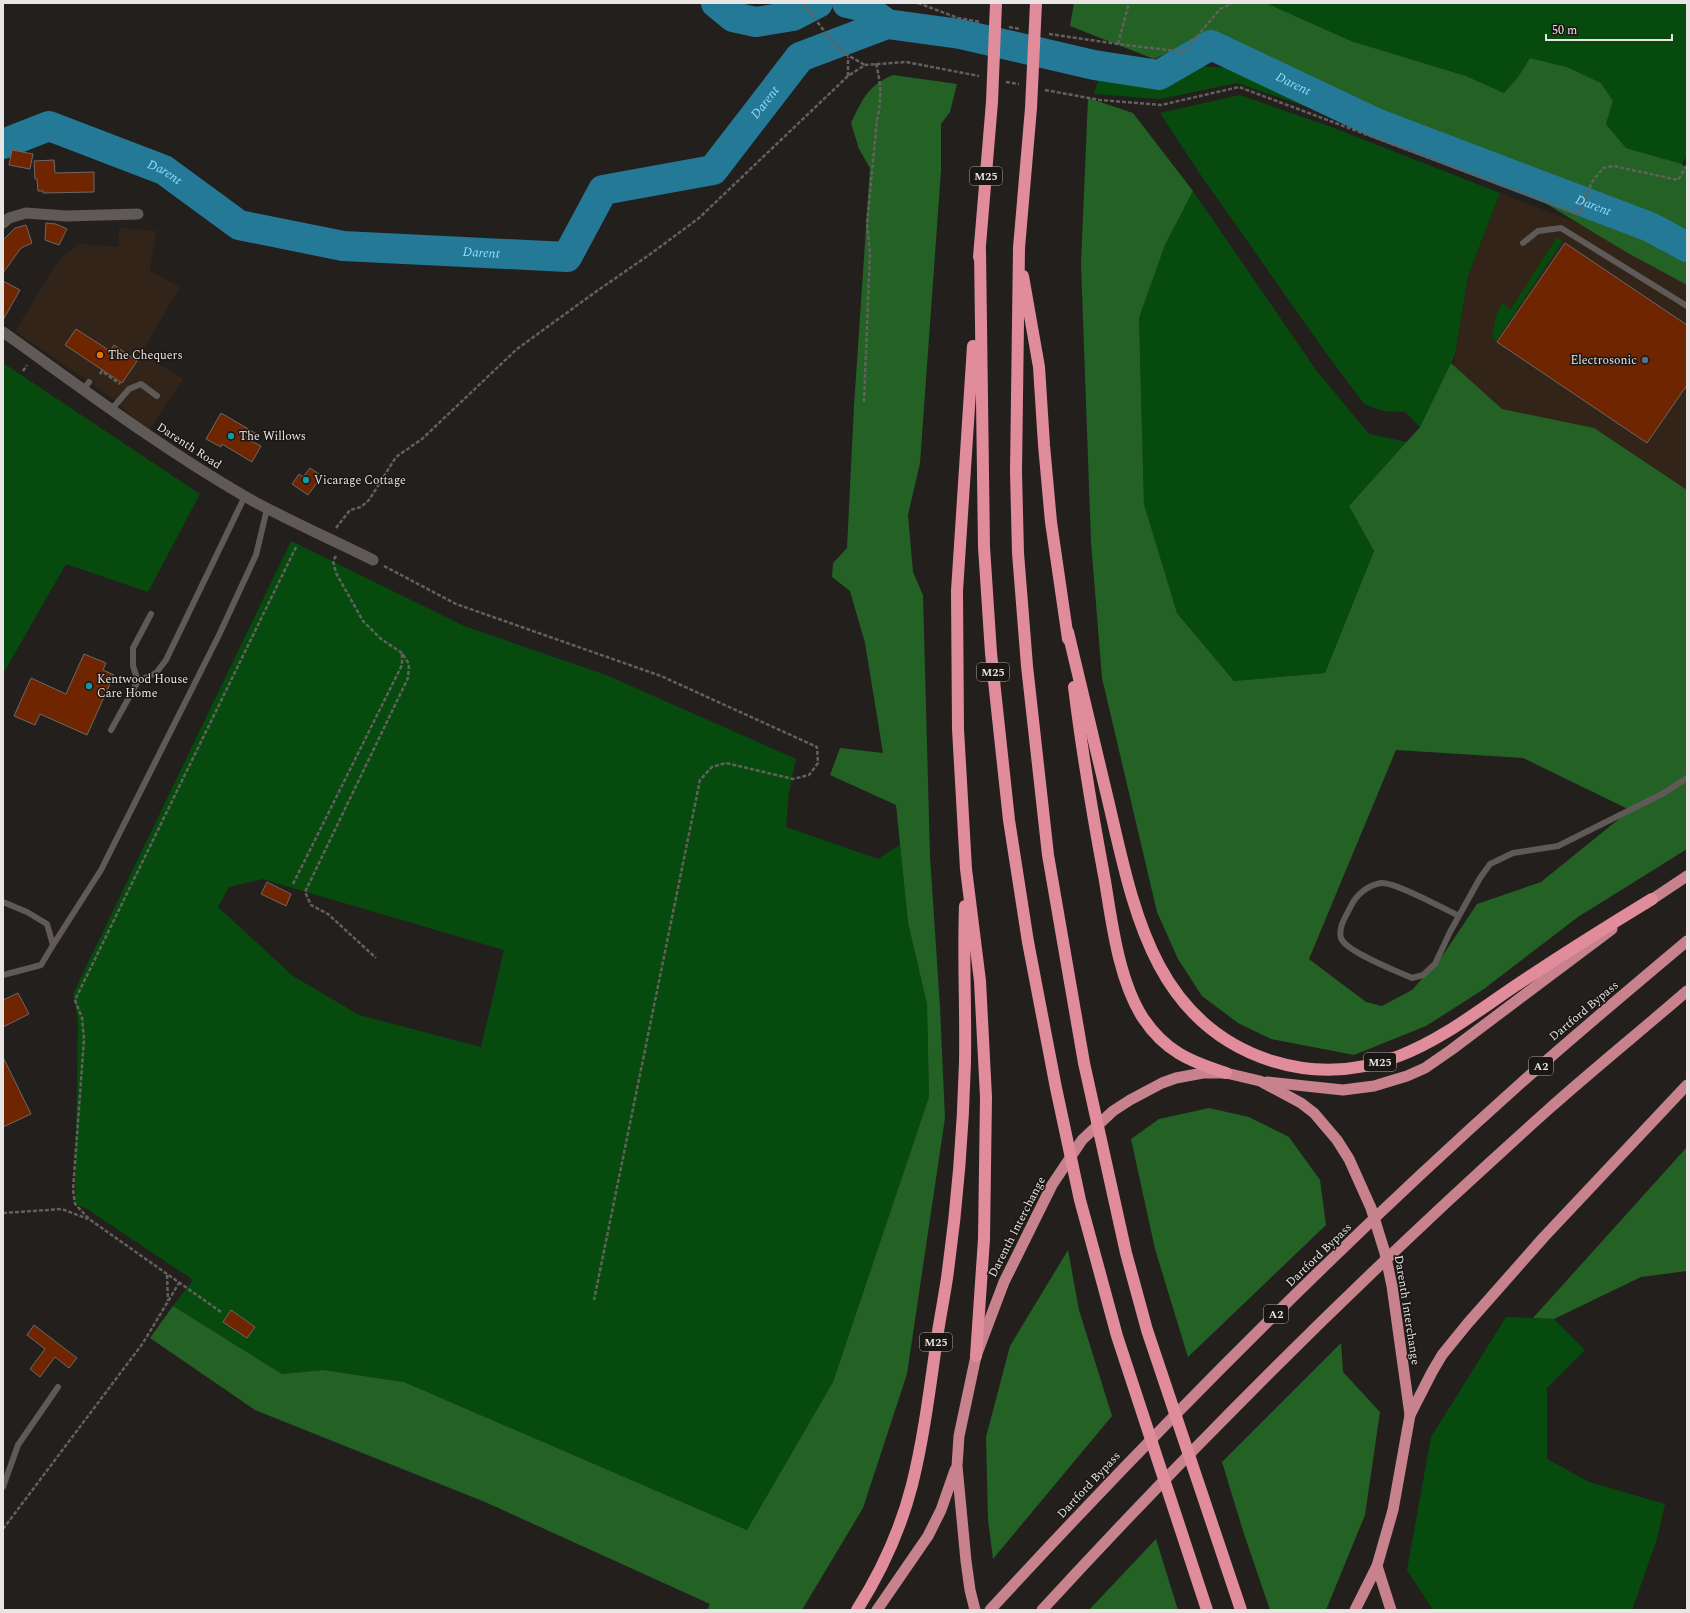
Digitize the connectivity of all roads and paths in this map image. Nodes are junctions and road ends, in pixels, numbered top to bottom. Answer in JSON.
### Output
{"nodes":[{"id":1,"x":803,"y":3,"type":"edge"},
{"id":2,"x":918,"y":3,"type":"edge"},
{"id":3,"x":996,"y":3,"type":"edge"},
{"id":4,"x":1036,"y":3,"type":"edge"},
{"id":5,"x":1129,"y":3,"type":"edge"},
{"id":6,"x":1233,"y":3,"type":"edge"},
{"id":7,"x":989,"y":24,"type":"dead end"},
{"id":8,"x":1004,"y":26,"type":"dead end"},
{"id":9,"x":1027,"y":30,"type":"dead end"},
{"id":10,"x":1042,"y":33,"type":"dead end"},
{"id":11,"x":1118,"y":44,"type":"junction"},
{"id":12,"x":848,"y":56,"type":"junction"},
{"id":13,"x":876,"y":63,"type":"junction"},
{"id":14,"x":865,"y":65,"type":"junction"},
{"id":15,"x":848,"y":76,"type":"junction"},
{"id":16,"x":984,"y":77,"type":"dead end"},
{"id":17,"x":999,"y":80,"type":"dead end"},
{"id":18,"x":1022,"y":85,"type":"dead end"},
{"id":19,"x":1038,"y":88,"type":"dead end"},
{"id":20,"x":1687,"y":165,"type":"edge"},
{"id":21,"x":138,"y":214,"type":"dead end"},
{"id":22,"x":3,"y":223,"type":"edge"},
{"id":23,"x":1523,"y":243,"type":"dead end"},
{"id":24,"x":1018,"y":248,"type":"junction"},
{"id":25,"x":980,"y":251,"type":"junction"},
{"id":26,"x":1687,"y":306,"type":"edge"},
{"id":27,"x":3,"y":332,"type":"edge"},
{"id":28,"x":100,"y":374,"type":"dead end"},
{"id":29,"x":129,"y":389,"type":"junction"},
{"id":30,"x":157,"y":396,"type":"dead end"},
{"id":31,"x":864,"y":402,"type":"dead end"},
{"id":32,"x":111,"y":410,"type":"junction"},
{"id":33,"x":245,"y":496,"type":"junction"},
{"id":34,"x":267,"y":509,"type":"junction"},
{"id":35,"x":327,"y":537,"type":"junction"},
{"id":36,"x":341,"y":544,"type":"junction"},
{"id":37,"x":297,"y":545,"type":"dead end"},
{"id":38,"x":373,"y":560,"type":"joint"},
{"id":39,"x":151,"y":614,"type":"dead end"},
{"id":40,"x":1068,"y":632,"type":"junction"},
{"id":41,"x":402,"y":653,"type":"junction"},
{"id":42,"x":138,"y":681,"type":"junction"},
{"id":43,"x":111,"y":730,"type":"dead end"},
{"id":44,"x":1687,"y":778,"type":"edge"},
{"id":45,"x":966,"y":869,"type":"junction"},
{"id":46,"x":1687,"y":876,"type":"edge"},
{"id":47,"x":293,"y":884,"type":"dead end"},
{"id":48,"x":1652,"y":899,"type":"junction"},
{"id":49,"x":3,"y":902,"type":"edge"},
{"id":50,"x":1459,"y":916,"type":"junction"},
{"id":51,"x":1687,"y":941,"type":"edge"},
{"id":52,"x":53,"y":945,"type":"junction"},
{"id":53,"x":376,"y":958,"type":"dead end"},
{"id":54,"x":3,"y":975,"type":"edge"},
{"id":55,"x":1687,"y":990,"type":"edge"},
{"id":56,"x":1226,"y":1073,"type":"junction"},
{"id":57,"x":1260,"y":1081,"type":"junction"},
{"id":58,"x":1687,"y":1085,"type":"edge"},
{"id":59,"x":3,"y":1213,"type":"edge"},
{"id":60,"x":89,"y":1219,"type":"junction"},
{"id":61,"x":167,"y":1274,"type":"junction"},
{"id":62,"x":179,"y":1283,"type":"junction"},
{"id":63,"x":594,"y":1300,"type":"dead end"},
{"id":64,"x":168,"y":1301,"type":"junction"},
{"id":65,"x":221,"y":1312,"type":"dead end"},
{"id":66,"x":976,"y":1356,"type":"junction"},
{"id":67,"x":58,"y":1387,"type":"dead end"},
{"id":68,"x":1410,"y":1415,"type":"junction"},
{"id":69,"x":957,"y":1466,"type":"junction"},
{"id":70,"x":3,"y":1487,"type":"edge"},
{"id":71,"x":3,"y":1528,"type":"edge"},
{"id":72,"x":1377,"y":1566,"type":"junction"},
{"id":73,"x":857,"y":1610,"type":"edge"},
{"id":74,"x":877,"y":1610,"type":"edge"},
{"id":75,"x":974,"y":1610,"type":"edge"},
{"id":76,"x":990,"y":1610,"type":"edge"},
{"id":77,"x":1042,"y":1610,"type":"edge"},
{"id":78,"x":1207,"y":1610,"type":"edge"},
{"id":79,"x":1241,"y":1610,"type":"edge"},
{"id":80,"x":1355,"y":1610,"type":"edge"},
{"id":81,"x":1391,"y":1610,"type":"edge"}],
"edges":[{"from":1,"to":12,"type":"path"},
{"from":2,"to":7,"type":"path"},
{"from":3,"to":25,"type":"highway","number":"M25"},
{"from":4,"to":24,"type":"highway","number":"M25"},
{"from":5,"to":11,"type":"path"},
{"from":6,"to":11,"type":"path"},
{"from":8,"to":9,"type":"path"},
{"from":10,"to":11,"type":"path"},
{"from":12,"to":14,"type":"path"},
{"from":12,"to":15,"type":"path"},
{"from":13,"to":14,"type":"path"},
{"from":13,"to":16,"type":"path"},
{"from":13,"to":31,"type":"path"},
{"from":14,"to":15,"type":"path"},
{"from":15,"to":35,"type":"path"},
{"from":17,"to":18,"type":"path"},
{"from":19,"to":20,"type":"path"},
{"from":21,"to":22,"type":"street"},
{"from":23,"to":26,"type":"lane"},
{"from":24,"to":40,"type":"highway","number":"M25"},
{"from":24,"to":79,"type":"highway","number":"M25"},
{"from":25,"to":45,"type":"highway","number":"M25"},
{"from":25,"to":78,"type":"highway","number":"M25"},
{"from":27,"to":32,"type":"street","name":"Darenth Road"},
{"from":28,"to":29,"type":"path"},
{"from":29,"to":30,"type":"lane"},
{"from":29,"to":32,"type":"lane"},
{"from":32,"to":33,"type":"street","name":"Darenth Road"},
{"from":33,"to":34,"type":"street","name":"Darenth Road"},
{"from":33,"to":42,"type":"lane"},
{"from":34,"to":35,"type":"street","name":"Darenth Road"},
{"from":34,"to":52,"type":"lane"},
{"from":35,"to":36,"type":"street","name":"Darenth Road"},
{"from":36,"to":38,"type":"street","name":"Darenth Road"},
{"from":36,"to":41,"type":"path"},
{"from":37,"to":60,"type":"path"},
{"from":38,"to":63,"type":"path"},
{"from":39,"to":42,"type":"lane"},
{"from":40,"to":48,"type":"highway","number":"M25"},
{"from":40,"to":56,"type":"highway","number":"M25"},
{"from":41,"to":47,"type":"path"},
{"from":41,"to":53,"type":"path"},
{"from":42,"to":43,"type":"lane"},
{"from":44,"to":50,"type":"lane"},
{"from":45,"to":66,"type":"highway","number":"M25"},
{"from":45,"to":73,"type":"highway","number":"M25"},
{"from":46,"to":48,"type":"highway"},
{"from":48,"to":57,"type":"highway"},
{"from":49,"to":52,"type":"lane"},
{"from":50,"to":50,"type":"lane"},
{"from":51,"to":76,"type":"highway","name":"Dartford Bypass","number":"A2"},
{"from":52,"to":54,"type":"lane"},
{"from":55,"to":77,"type":"highway"},
{"from":56,"to":57,"type":"highway","name":"Darenth Interchange"},
{"from":56,"to":66,"type":"highway","name":"Darenth Interchange"},
{"from":57,"to":68,"type":"highway","name":"Darenth Interchange"},
{"from":58,"to":68,"type":"highway"},
{"from":59,"to":60,"type":"path"},
{"from":60,"to":61,"type":"path"},
{"from":61,"to":62,"type":"path"},
{"from":61,"to":64,"type":"path"},
{"from":62,"to":64,"type":"path"},
{"from":62,"to":65,"type":"path"},
{"from":64,"to":71,"type":"path"},
{"from":66,"to":69,"type":"highway","name":"Darenth Interchange"},
{"from":67,"to":70,"type":"lane"},
{"from":68,"to":72,"type":"highway","name":"Darenth Interchange"},
{"from":69,"to":74,"type":"highway"},
{"from":69,"to":75,"type":"highway","name":"Darenth Interchange"},
{"from":72,"to":80,"type":"highway","name":"Darenth Interchange"},
{"from":72,"to":81,"type":"highway"}]}
